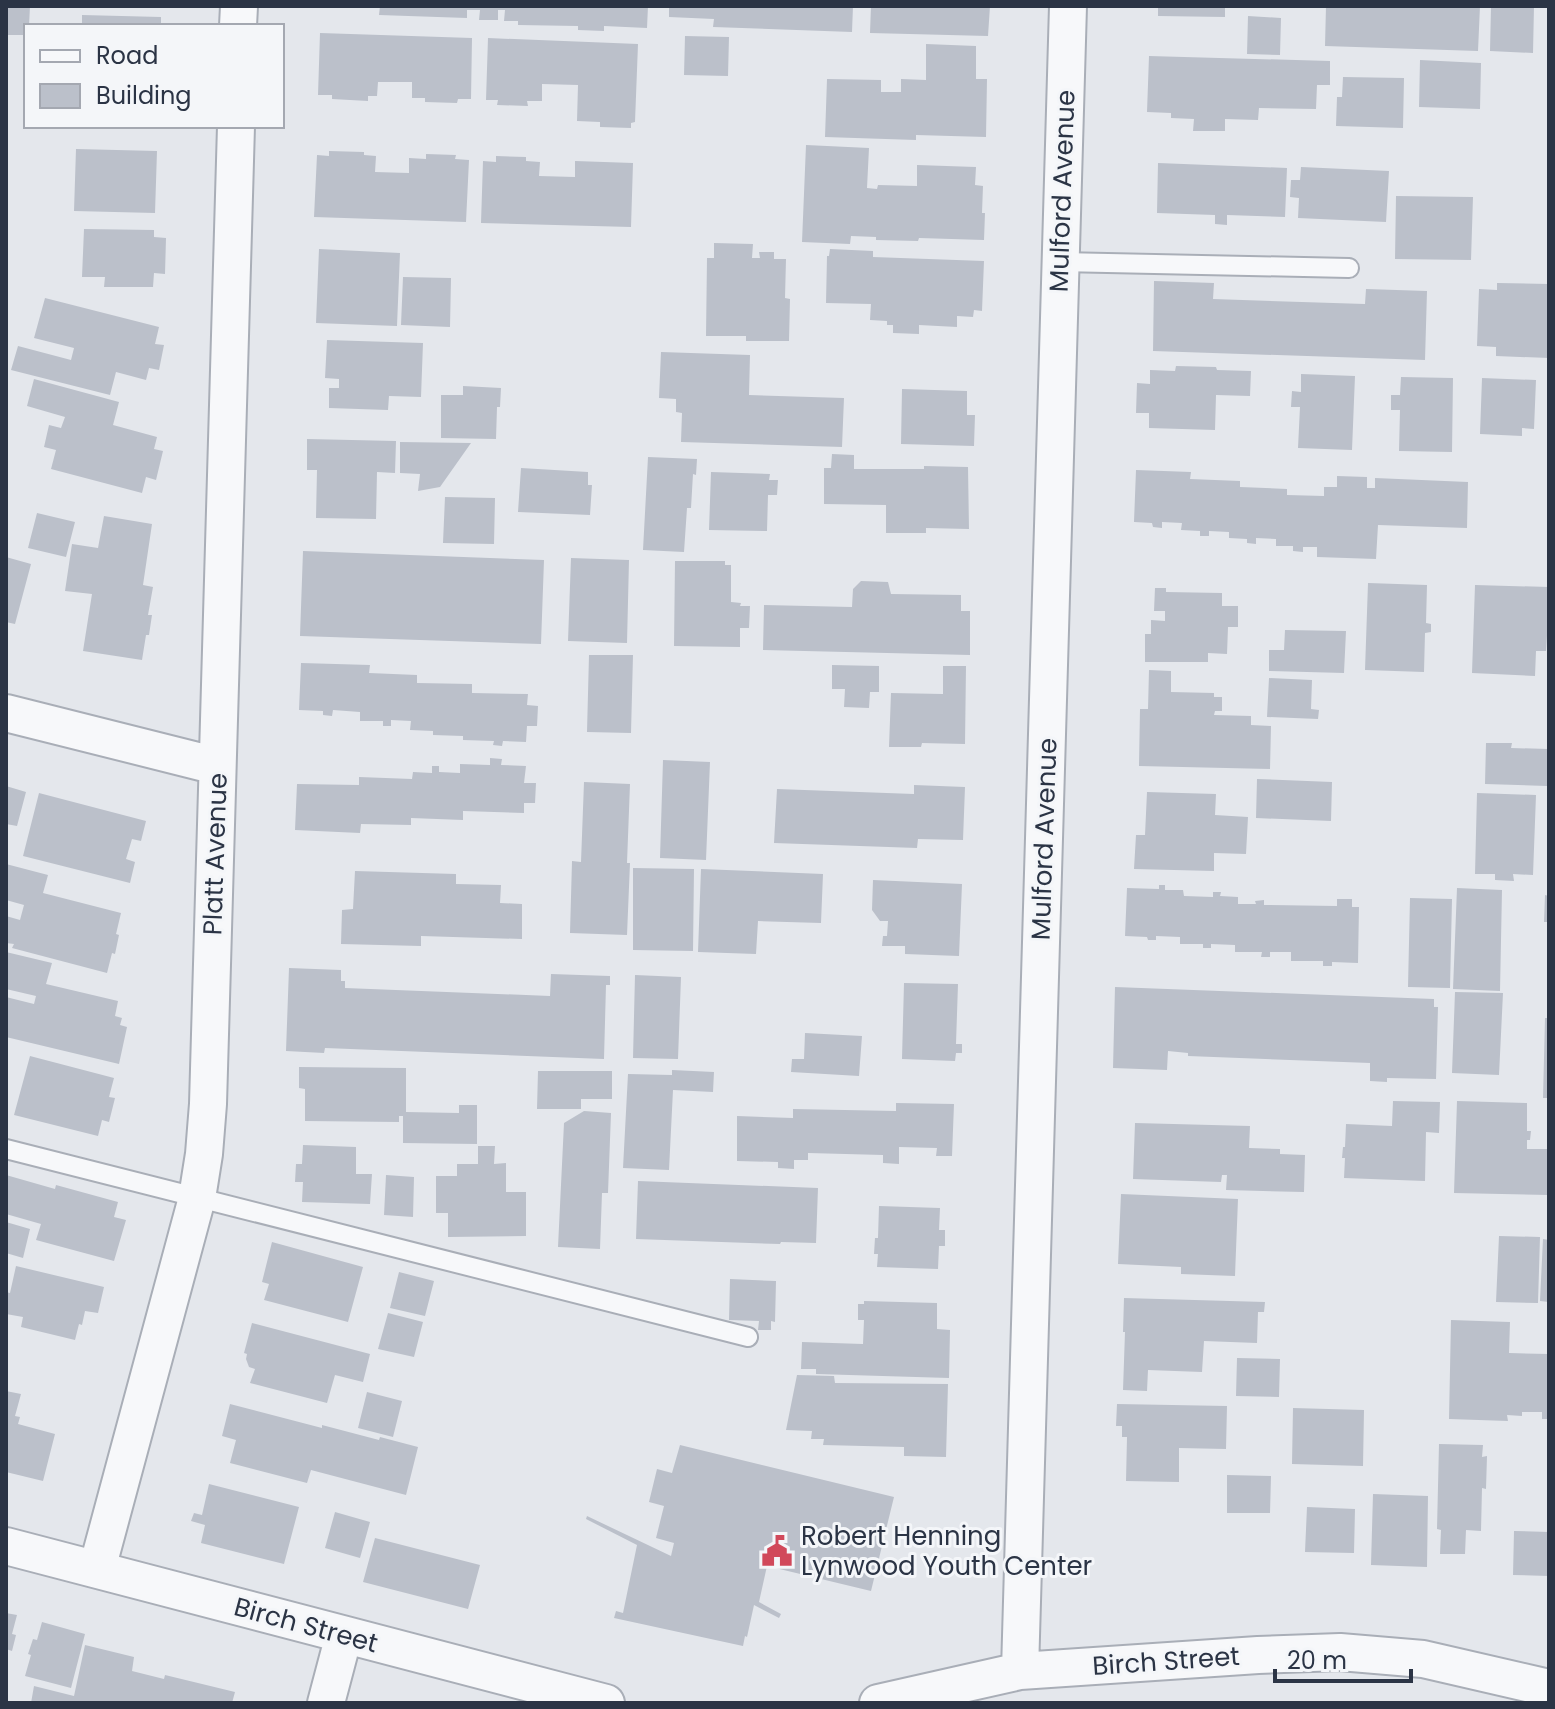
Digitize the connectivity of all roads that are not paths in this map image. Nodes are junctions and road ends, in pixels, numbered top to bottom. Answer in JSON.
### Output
{"nodes":[{"id":1,"x":1068,"y":6,"type":"edge"},
{"id":2,"x":236,"y":128,"type":"edge"},
{"id":3,"x":1060,"y":262,"type":"junction"},
{"id":4,"x":1349,"y":268,"type":"dead end"},
{"id":5,"x":6,"y":713,"type":"edge"},
{"id":6,"x":217,"y":766,"type":"junction"},
{"id":7,"x":6,"y":1149,"type":"edge"},
{"id":8,"x":197,"y":1198,"type":"junction"},
{"id":9,"x":748,"y":1337,"type":"dead end"},
{"id":10,"x":6,"y":1546,"type":"edge"},
{"id":11,"x":97,"y":1569,"type":"junction"},
{"id":12,"x":344,"y":1635,"type":"junction"},
{"id":13,"x":1020,"y":1671,"type":"junction"},
{"id":14,"x":1549,"y":1688,"type":"edge"},
{"id":15,"x":326,"y":1703,"type":"edge"},
{"id":16,"x":606,"y":1703,"type":"edge"},
{"id":17,"x":878,"y":1703,"type":"edge"}],
"edges":[{"from":1,"to":3,"type":"street","name":"Mulford Avenue"},
{"from":2,"to":6,"type":"street","name":"Platt Avenue"},
{"from":3,"to":4,"type":"lane"},
{"from":3,"to":13,"type":"street","name":"Mulford Avenue"},
{"from":5,"to":6,"type":"street"},
{"from":6,"to":8,"type":"street","name":"Platt Avenue"},
{"from":7,"to":8,"type":"lane"},
{"from":8,"to":9,"type":"lane"},
{"from":8,"to":11,"type":"street","name":"Platt Avenue"},
{"from":10,"to":11,"type":"street","name":"Birch Street"},
{"from":11,"to":12,"type":"street","name":"Birch Street"},
{"from":12,"to":15,"type":"street"},
{"from":12,"to":16,"type":"street","name":"Birch Street"},
{"from":13,"to":14,"type":"street","name":"Birch Street"},
{"from":13,"to":17,"type":"street","name":"Birch Street"}]}
